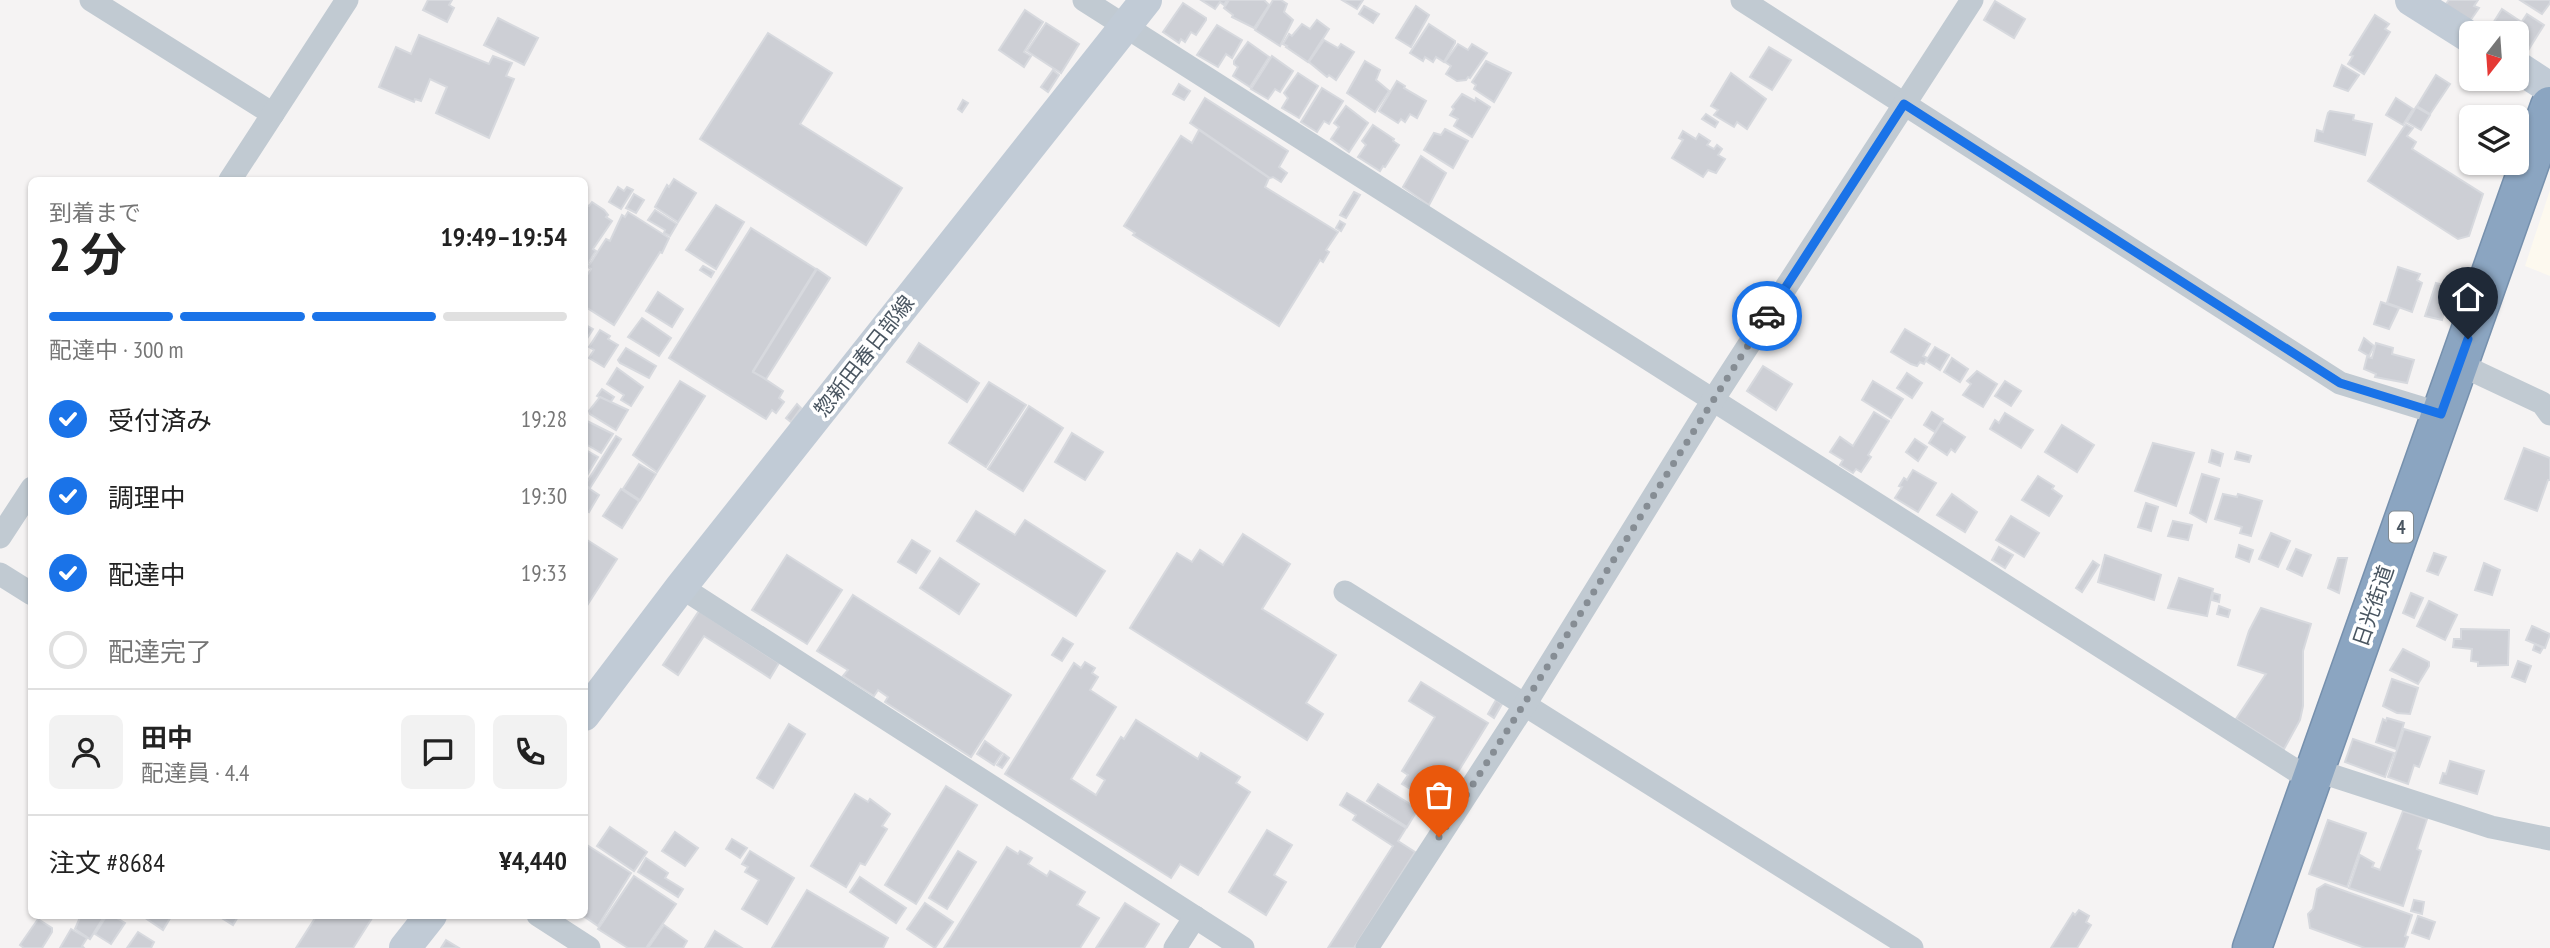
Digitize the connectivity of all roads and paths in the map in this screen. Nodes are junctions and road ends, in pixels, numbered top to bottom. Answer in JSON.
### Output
{"nodes":[{"id":1,"x":91,"y":0,"type":"edge"},
{"id":2,"x":347,"y":0,"type":"edge"},
{"id":3,"x":1084,"y":0,"type":"edge"},
{"id":4,"x":1146,"y":0,"type":"edge"},
{"id":5,"x":1742,"y":0,"type":"edge"},
{"id":6,"x":1972,"y":0,"type":"edge"},
{"id":7,"x":2412,"y":0,"type":"edge"},
{"id":8,"x":1125,"y":26,"type":"junction"},
{"id":9,"x":2459,"y":30,"type":"edge"},
{"id":10,"x":2529,"y":80,"type":"edge"},
{"id":11,"x":2550,"y":103,"type":"edge"},
{"id":12,"x":1904,"y":104,"type":"junction"},
{"id":13,"x":273,"y":114,"type":"junction"},
{"id":14,"x":232,"y":177,"type":"edge"},
{"id":15,"x":2459,"y":364,"type":"junction"},
{"id":16,"x":1713,"y":400,"type":"junction"},
{"id":17,"x":2441,"y":414,"type":"junction"},
{"id":18,"x":2550,"y":414,"type":"edge"},
{"id":19,"x":28,"y":494,"type":"edge"},
{"id":20,"x":0,"y":537,"type":"edge"},
{"id":21,"x":0,"y":574,"type":"edge"},
{"id":22,"x":681,"y":587,"type":"junction"},
{"id":23,"x":28,"y":592,"type":"edge"},
{"id":24,"x":1345,"y":592,"type":"dead end"},
{"id":25,"x":1525,"y":703,"type":"junction"},
{"id":26,"x":588,"y":710,"type":"edge"},
{"id":27,"x":2315,"y":770,"type":"junction"},
{"id":28,"x":2550,"y":839,"type":"edge"},
{"id":29,"x":1195,"y":917,"type":"junction"},
{"id":30,"x":428,"y":919,"type":"edge"},
{"id":31,"x":544,"y":919,"type":"edge"},
{"id":32,"x":405,"y":948,"type":"edge"},
{"id":33,"x":589,"y":948,"type":"edge"},
{"id":34,"x":1175,"y":948,"type":"edge"},
{"id":35,"x":1243,"y":948,"type":"edge"},
{"id":36,"x":1367,"y":948,"type":"edge"},
{"id":37,"x":1912,"y":948,"type":"edge"},
{"id":38,"x":2252,"y":948,"type":"edge"}],
"edges":[{"from":1,"to":13,"type":"street"},
{"from":2,"to":13,"type":"street"},
{"from":3,"to":8,"type":"street"},
{"from":4,"to":8,"type":"main road","name":"惣新田春日部線"},
{"from":5,"to":12,"type":"street"},
{"from":6,"to":12,"type":"street"},
{"from":7,"to":9,"type":"main road"},
{"from":8,"to":16,"type":"street"},
{"from":8,"to":22,"type":"main road","name":"惣新田春日部線"},
{"from":10,"to":11,"type":"main road"},
{"from":11,"to":15,"type":"highway","name":"日光街道","number":"4"},
{"from":12,"to":16,"type":"street"},
{"from":12,"to":17,"type":"street"},
{"from":13,"to":14,"type":"street"},
{"from":15,"to":17,"type":"highway","name":"日光街道","number":"4"},
{"from":15,"to":18,"type":"street"},
{"from":16,"to":25,"type":"street"},
{"from":16,"to":27,"type":"street"},
{"from":17,"to":27,"type":"highway","name":"日光街道","number":"4"},
{"from":19,"to":20,"type":"street"},
{"from":21,"to":23,"type":"street"},
{"from":22,"to":26,"type":"main road","name":"惣新田春日部線"},
{"from":22,"to":29,"type":"street"},
{"from":24,"to":25,"type":"street"},
{"from":25,"to":36,"type":"street"},
{"from":25,"to":37,"type":"street"},
{"from":27,"to":28,"type":"street"},
{"from":27,"to":38,"type":"highway","name":"日光街道","number":"4"},
{"from":29,"to":34,"type":"street"},
{"from":29,"to":35,"type":"street"},
{"from":30,"to":32,"type":"main road"},
{"from":31,"to":33,"type":"street"}]}
